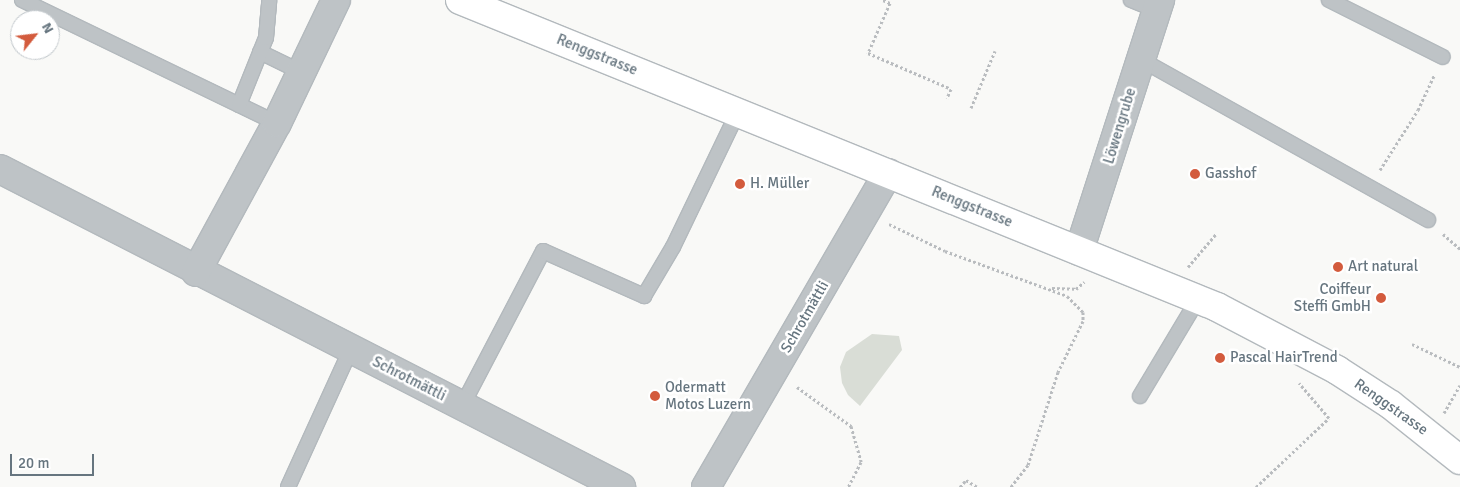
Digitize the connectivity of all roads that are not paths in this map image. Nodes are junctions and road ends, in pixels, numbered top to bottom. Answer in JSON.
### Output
{"nodes":[{"id":1,"x":22,"y":0,"type":"edge"},
{"id":2,"x":269,"y":0,"type":"edge"},
{"id":3,"x":336,"y":0,"type":"edge"},
{"id":4,"x":460,"y":0,"type":"edge"},
{"id":5,"x":1132,"y":0,"type":"edge"},
{"id":6,"x":1329,"y":0,"type":"edge"},
{"id":7,"x":1159,"y":5,"type":"edge"},
{"id":8,"x":260,"y":52,"type":"junction"},
{"id":9,"x":1443,"y":57,"type":"road end"},
{"id":10,"x":1140,"y":59,"type":"junction"},
{"id":11,"x":301,"y":72,"type":"junction"},
{"id":12,"x":239,"y":105,"type":"junction"},
{"id":13,"x":738,"y":112,"type":"junction"},
{"id":14,"x":277,"y":122,"type":"junction"},
{"id":15,"x":0,"y":169,"type":"edge"},
{"id":16,"x":888,"y":173,"type":"junction"},
{"id":17,"x":1428,"y":220,"type":"dead end"},
{"id":18,"x":1079,"y":251,"type":"junction"},
{"id":19,"x":196,"y":272,"type":"junction"},
{"id":20,"x":1198,"y":299,"type":"junction"},
{"id":21,"x":352,"y":349,"type":"junction"},
{"id":22,"x":1140,"y":396,"type":"dead end"},
{"id":23,"x":462,"y":406,"type":"junction"},
{"id":24,"x":1460,"y":460,"type":"edge"},
{"id":25,"x":288,"y":487,"type":"edge"},
{"id":26,"x":621,"y":487,"type":"edge"},
{"id":27,"x":706,"y":487,"type":"edge"}],
"edges":[{"from":1,"to":12,"type":"lane"},
{"from":2,"to":8,"type":"lane"},
{"from":3,"to":11,"type":"street"},
{"from":4,"to":13,"type":"main road","name":"Renggstrasse"},
{"from":5,"to":7,"type":"lane"},
{"from":6,"to":9,"type":"lane"},
{"from":7,"to":10,"type":"street","name":"Löwengrube"},
{"from":8,"to":11,"type":"lane"},
{"from":8,"to":12,"type":"lane"},
{"from":10,"to":17,"type":"lane"},
{"from":10,"to":18,"type":"street","name":"Löwengrube"},
{"from":11,"to":14,"type":"street"},
{"from":12,"to":14,"type":"lane"},
{"from":13,"to":16,"type":"main road","name":"Renggstrasse"},
{"from":13,"to":23,"type":"lane"},
{"from":14,"to":19,"type":"street"},
{"from":15,"to":19,"type":"street","name":"Schrotmättli"},
{"from":16,"to":18,"type":"main road","name":"Renggstrasse"},
{"from":16,"to":27,"type":"street","name":"Schrotmättli"},
{"from":18,"to":20,"type":"main road","name":"Renggstrasse"},
{"from":19,"to":21,"type":"street","name":"Schrotmättli"},
{"from":20,"to":22,"type":"lane"},
{"from":20,"to":24,"type":"main road","name":"Renggstrasse"},
{"from":21,"to":23,"type":"street","name":"Schrotmättli"},
{"from":21,"to":25,"type":"lane"},
{"from":23,"to":26,"type":"street","name":"Schrotmättli"}]}
